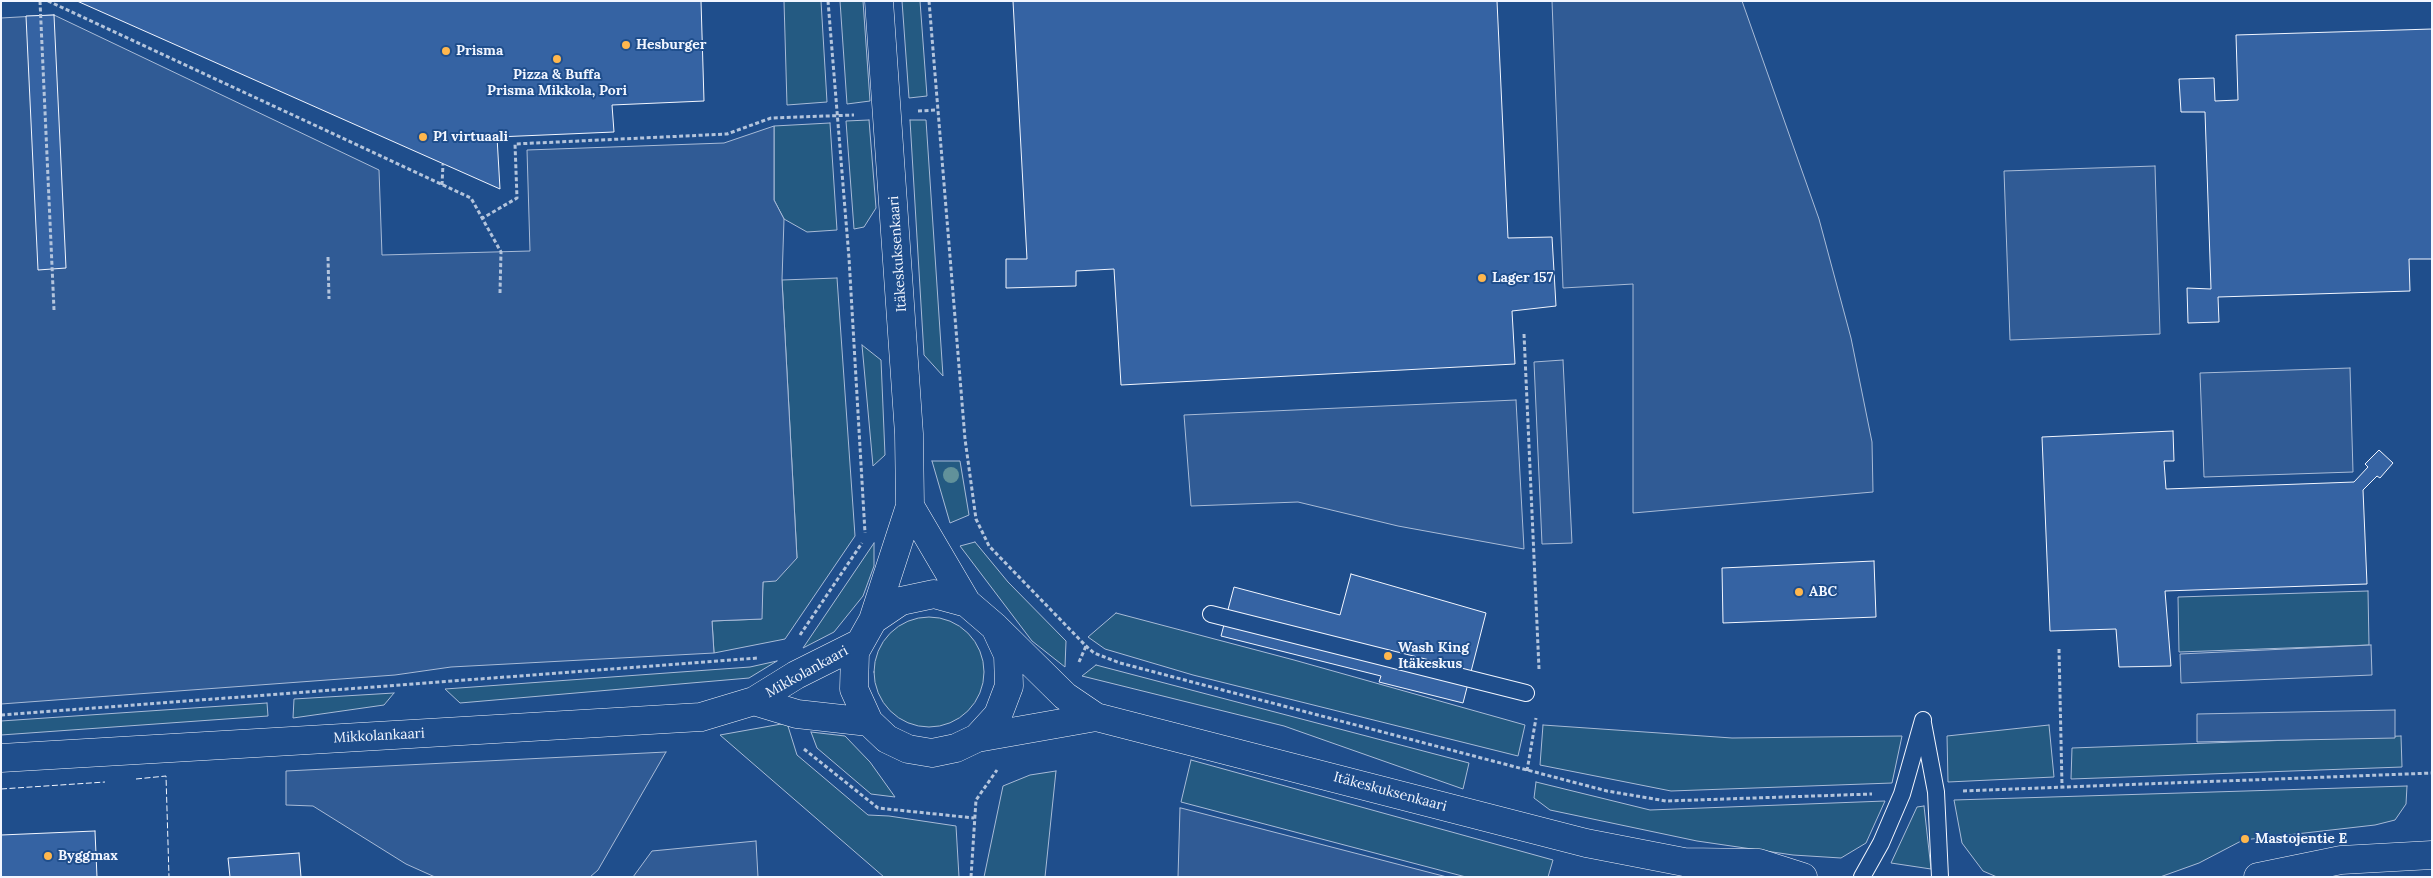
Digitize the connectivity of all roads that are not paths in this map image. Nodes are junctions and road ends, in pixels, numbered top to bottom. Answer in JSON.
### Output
{"nodes":[{"id":1,"x":879,"y":1,"type":"edge"},
{"id":2,"x":910,"y":506,"type":"junction"},
{"id":3,"x":967,"y":603,"type":"junction"},
{"id":4,"x":1210,"y":614,"type":"dead end"},
{"id":5,"x":995,"y":627,"type":"junction"},
{"id":6,"x":867,"y":631,"type":"junction"},
{"id":7,"x":1526,"y":694,"type":"dead end"},
{"id":8,"x":754,"y":701,"type":"junction"},
{"id":9,"x":1096,"y":717,"type":"junction"},
{"id":10,"x":869,"y":722,"type":"junction"},
{"id":11,"x":978,"y":738,"type":"junction"},
{"id":12,"x":1,"y":758,"type":"edge"},
{"id":13,"x":2432,"y":855,"type":"edge"},
{"id":14,"x":1695,"y":869,"type":"edge"},
{"id":15,"x":1803,"y":877,"type":"edge"},
{"id":16,"x":1862,"y":877,"type":"edge"},
{"id":17,"x":1940,"y":877,"type":"edge"},
{"id":18,"x":2258,"y":877,"type":"edge"}],
"edges":[{"from":1,"to":2,"type":"street","name":"Itäkeskuksenkaari"},
{"from":2,"to":3,"type":"street"},
{"from":2,"to":6,"type":"street","name":"Itäkeskuksenkaari"},
{"from":3,"to":5,"type":"street"},
{"from":3,"to":6,"type":"street"},
{"from":4,"to":7,"type":"lane"},
{"from":5,"to":9,"type":"street","name":"Itäkeskuksenkaari"},
{"from":5,"to":11,"type":"street"},
{"from":6,"to":8,"type":"street","name":"Mikkolankaari"},
{"from":6,"to":10,"type":"street"},
{"from":8,"to":10,"type":"street","name":"Mikkolankaari"},
{"from":8,"to":12,"type":"street","name":"Mikkolankaari"},
{"from":9,"to":11,"type":"street","name":"Itäkeskuksenkaari"},
{"from":9,"to":14,"type":"street","name":"Itäkeskuksenkaari"},
{"from":10,"to":11,"type":"street"},
{"from":13,"to":18,"type":"street"},
{"from":14,"to":15,"type":"street","name":"Itäkeskuksenkaari"},
{"from":16,"to":17,"type":"lane"}]}
